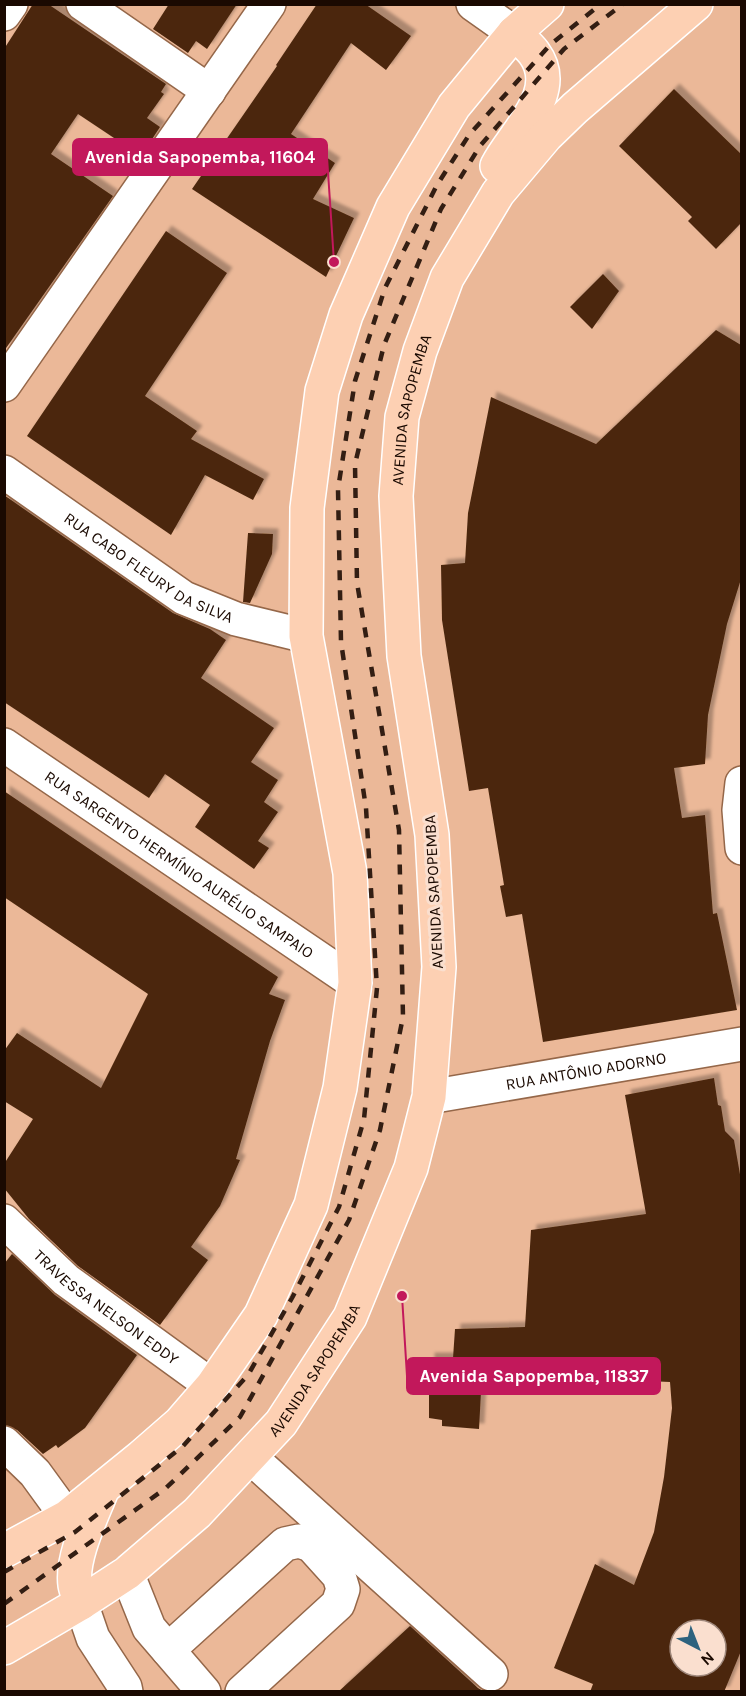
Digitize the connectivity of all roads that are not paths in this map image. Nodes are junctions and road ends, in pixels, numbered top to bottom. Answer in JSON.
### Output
{"nodes":[{"id":1,"x":11,"y":4,"type":"edge"},
{"id":2,"x":82,"y":4,"type":"edge"},
{"id":3,"x":269,"y":4,"type":"edge"},
{"id":4,"x":473,"y":4,"type":"edge"},
{"id":5,"x":547,"y":4,"type":"edge"},
{"id":6,"x":696,"y":4,"type":"edge"},
{"id":7,"x":4,"y":14,"type":"edge"},
{"id":8,"x":514,"y":33,"type":"junction"},
{"id":9,"x":209,"y":91,"type":"junction"},
{"id":10,"x":498,"y":193,"type":"junction"},
{"id":11,"x":4,"y":385,"type":"edge"},
{"id":12,"x":4,"y":472,"type":"edge"},
{"id":13,"x":306,"y":636,"type":"junction"},
{"id":14,"x":4,"y":745,"type":"edge"},
{"id":15,"x":741,"y":783,"type":"edge"},
{"id":16,"x":741,"y":848,"type":"edge"},
{"id":17,"x":355,"y":983,"type":"junction"},
{"id":18,"x":741,"y":1044,"type":"edge"},
{"id":19,"x":429,"y":1096,"type":"junction"},
{"id":20,"x":4,"y":1221,"type":"edge"},
{"id":21,"x":212,"y":1386,"type":"junction"},
{"id":22,"x":4,"y":1443,"type":"edge"},
{"id":23,"x":250,"y":1457,"type":"junction"},
{"id":24,"x":102,"y":1490,"type":"junction"},
{"id":25,"x":67,"y":1517,"type":"junction"},
{"id":26,"x":4,"y":1551,"type":"edge"},
{"id":27,"x":127,"y":1573,"type":"junction"},
{"id":28,"x":81,"y":1603,"type":"junction"},
{"id":29,"x":4,"y":1648,"type":"edge"},
{"id":30,"x":168,"y":1650,"type":"junction"},
{"id":31,"x":491,"y":1674,"type":"dead end"},
{"id":32,"x":127,"y":1690,"type":"edge"},
{"id":33,"x":204,"y":1692,"type":"edge"},
{"id":34,"x":242,"y":1692,"type":"edge"}],
"edges":[{"from":1,"to":7,"type":"street"},
{"from":2,"to":9,"type":"street"},
{"from":3,"to":9,"type":"street"},
{"from":4,"to":8,"type":"street"},
{"from":5,"to":8,"type":"main road"},
{"from":6,"to":10,"type":"main road","name":"AVENIDA SAPOPEMBA"},
{"from":8,"to":10,"type":"main road"},
{"from":8,"to":13,"type":"main road"},
{"from":9,"to":11,"type":"street"},
{"from":10,"to":19,"type":"main road","name":"AVENIDA SAPOPEMBA"},
{"from":12,"to":13,"type":"street","name":"RUA CABO FLEURY DA SILVA"},
{"from":13,"to":17,"type":"main road"},
{"from":14,"to":17,"type":"street","name":"RUA SARGENTO HERMÍNIO AURÉLIO SAMPAIO"},
{"from":15,"to":16,"type":"street"},
{"from":17,"to":21,"type":"main road"},
{"from":18,"to":19,"type":"street","name":"RUA ANTÔNIO ADORNO"},
{"from":19,"to":23,"type":"main road","name":"AVENIDA SAPOPEMBA"},
{"from":20,"to":21,"type":"street","name":"TRAVESSA NELSON EDDY"},
{"from":21,"to":24,"type":"main road"},
{"from":22,"to":25,"type":"street"},
{"from":23,"to":27,"type":"main road","name":"AVENIDA SAPOPEMBA"},
{"from":23,"to":31,"type":"street"},
{"from":24,"to":25,"type":"main road"},
{"from":24,"to":28,"type":"main road"},
{"from":25,"to":26,"type":"main road"},
{"from":27,"to":28,"type":"main road","name":"AVENIDA SAPOPEMBA"},
{"from":27,"to":30,"type":"street"},
{"from":28,"to":29,"type":"main road","name":"AVENIDA SAPOPEMBA"},
{"from":28,"to":32,"type":"street"},
{"from":30,"to":33,"type":"street"},
{"from":30,"to":34,"type":"street"}]}
